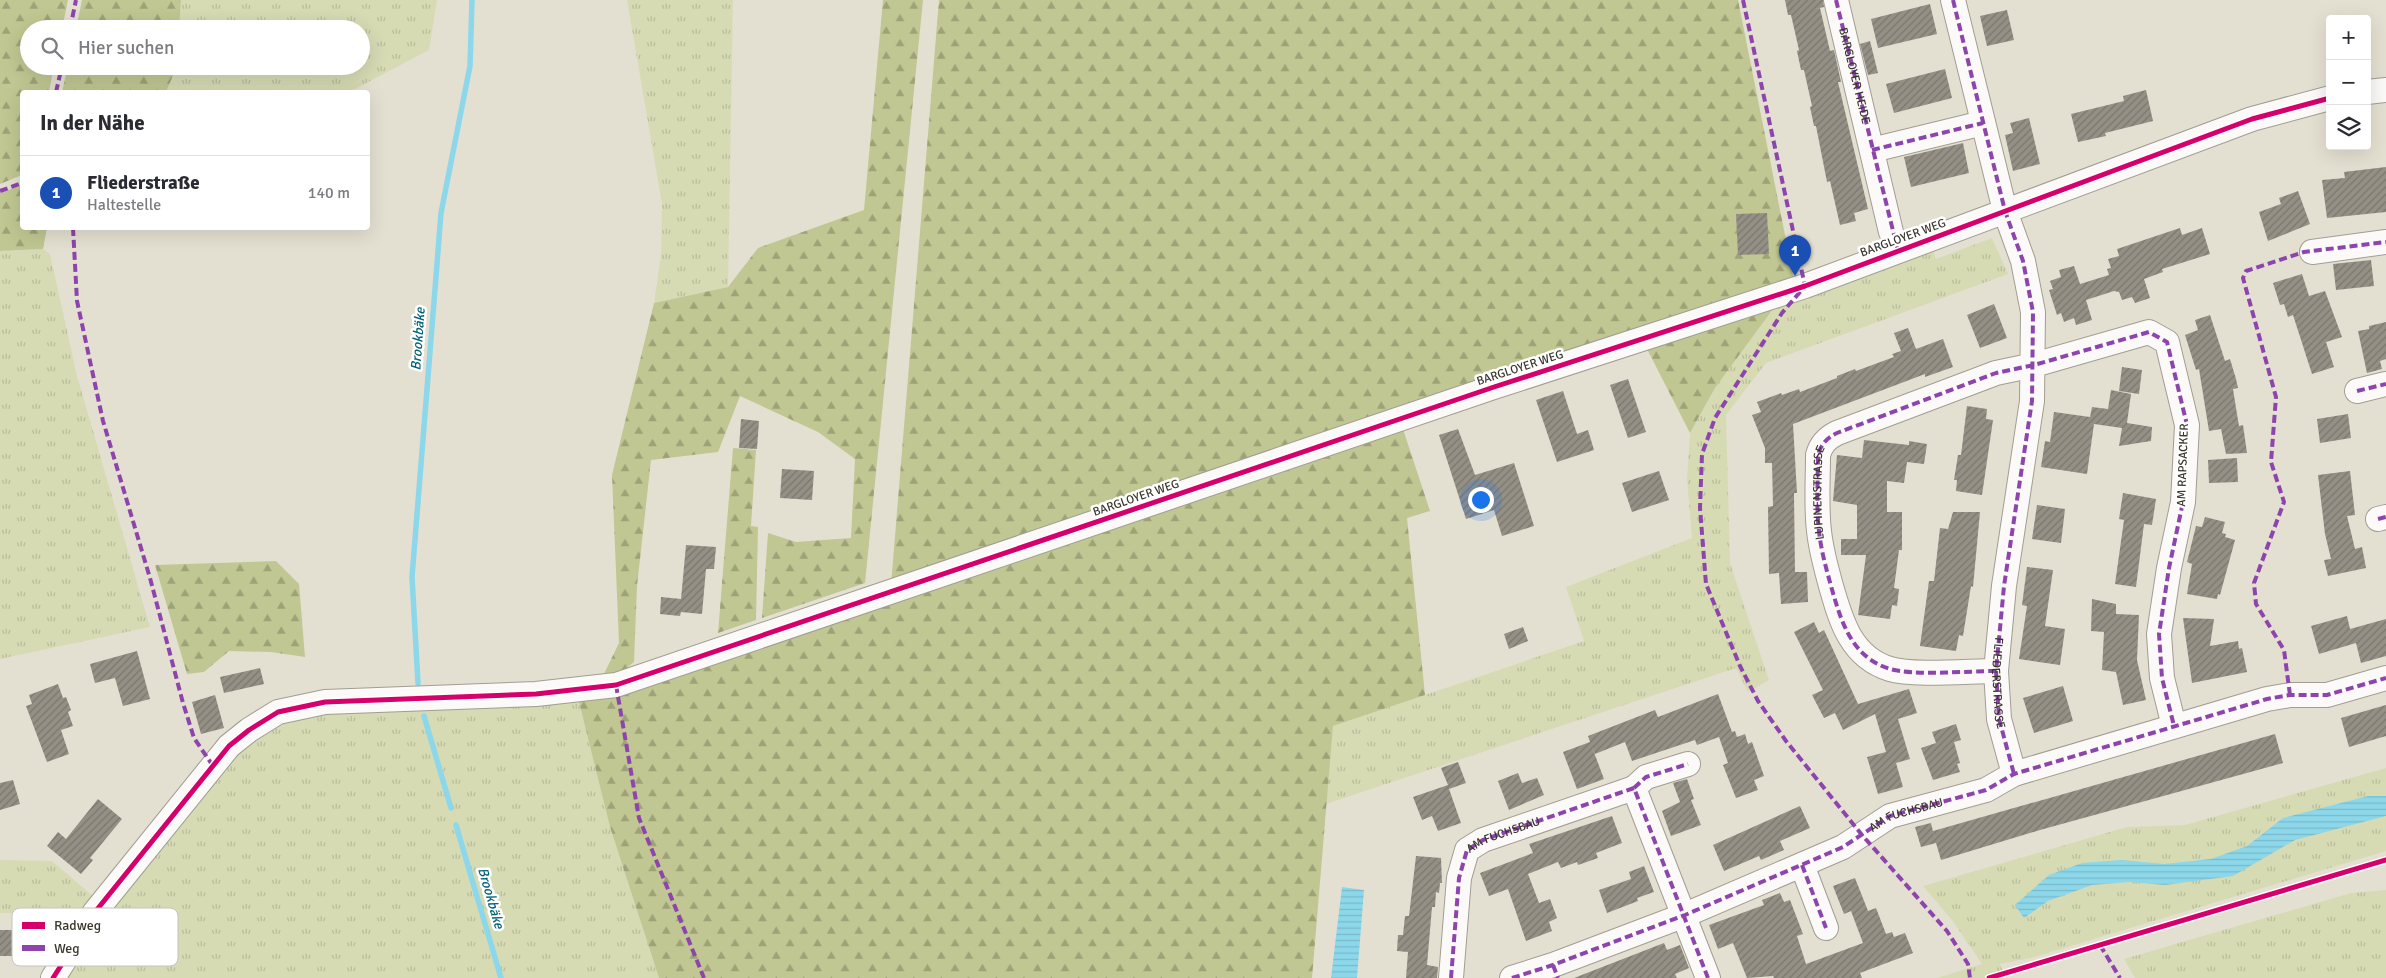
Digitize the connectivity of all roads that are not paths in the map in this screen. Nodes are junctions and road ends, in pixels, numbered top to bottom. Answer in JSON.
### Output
{"nodes":[{"id":1,"x":1836,"y":0,"type":"edge"},
{"id":2,"x":1953,"y":0,"type":"edge"},
{"id":3,"x":2386,"y":90,"type":"edge"},
{"id":4,"x":2371,"y":92,"type":"edge"},
{"id":5,"x":2326,"y":99,"type":"edge"},
{"id":6,"x":1983,"y":123,"type":"junction"},
{"id":7,"x":1872,"y":150,"type":"junction"},
{"id":8,"x":2004,"y":211,"type":"junction"},
{"id":9,"x":1891,"y":232,"type":"dead end"},
{"id":10,"x":2386,"y":242,"type":"edge"},
{"id":11,"x":2312,"y":252,"type":"dead end"},
{"id":12,"x":2034,"y":365,"type":"junction"},
{"id":13,"x":2386,"y":384,"type":"edge"},
{"id":14,"x":2357,"y":391,"type":"dead end"},
{"id":15,"x":1996,"y":671,"type":"junction"},
{"id":16,"x":2386,"y":678,"type":"edge"},
{"id":17,"x":2174,"y":726,"type":"junction"},
{"id":18,"x":1688,"y":764,"type":"dead end"},
{"id":19,"x":2014,"y":774,"type":"junction"},
{"id":20,"x":1634,"y":788,"type":"junction"},
{"id":21,"x":1802,"y":864,"type":"junction"},
{"id":22,"x":98,"y":908,"type":"edge"},
{"id":23,"x":1685,"y":915,"type":"junction"},
{"id":24,"x":1826,"y":928,"type":"dead end"},
{"id":25,"x":61,"y":966,"type":"edge"},
{"id":26,"x":1555,"y":972,"type":"edge"},
{"id":27,"x":53,"y":978,"type":"edge"},
{"id":28,"x":1451,"y":978,"type":"edge"},
{"id":29,"x":1512,"y":978,"type":"edge"},
{"id":30,"x":1708,"y":978,"type":"edge"}],
"edges":[{"from":1,"to":7,"type":"street","name":"BARGLOYER HEIDE"},
{"from":2,"to":6,"type":"street"},
{"from":3,"to":4,"type":"street"},
{"from":5,"to":8,"type":"street","name":"BARGLOYER WEG"},
{"from":6,"to":7,"type":"street"},
{"from":6,"to":8,"type":"street"},
{"from":7,"to":9,"type":"street","name":"BARGLOYER HEIDE"},
{"from":8,"to":12,"type":"street","name":"FLIEDERSTRASSE"},
{"from":8,"to":22,"type":"street","name":"BARGLOYER WEG"},
{"from":10,"to":11,"type":"street"},
{"from":12,"to":15,"type":"street","name":"FLIEDERSTRASSE"},
{"from":12,"to":15,"type":"street","name":"LUPINENSTRASSE"},
{"from":12,"to":17,"type":"street","name":"AM RAPSACKER"},
{"from":13,"to":14,"type":"street"},
{"from":15,"to":19,"type":"street","name":"FLIEDERSTRASSE"},
{"from":16,"to":17,"type":"street"},
{"from":17,"to":19,"type":"street"},
{"from":18,"to":20,"type":"street","name":"AM FUCHSBAU"},
{"from":19,"to":21,"type":"street","name":"AM FUCHSBAU"},
{"from":20,"to":23,"type":"street"},
{"from":20,"to":28,"type":"street","name":"AM FUCHSBAU"},
{"from":21,"to":23,"type":"street","name":"AM FUCHSBAU"},
{"from":21,"to":24,"type":"street"},
{"from":23,"to":26,"type":"street","name":"AM FUCHSBAU"},
{"from":23,"to":30,"type":"street"},
{"from":25,"to":27,"type":"street","name":"BARGLOYER WEG"},
{"from":26,"to":29,"type":"street","name":"AM FUCHSBAU"}]}
